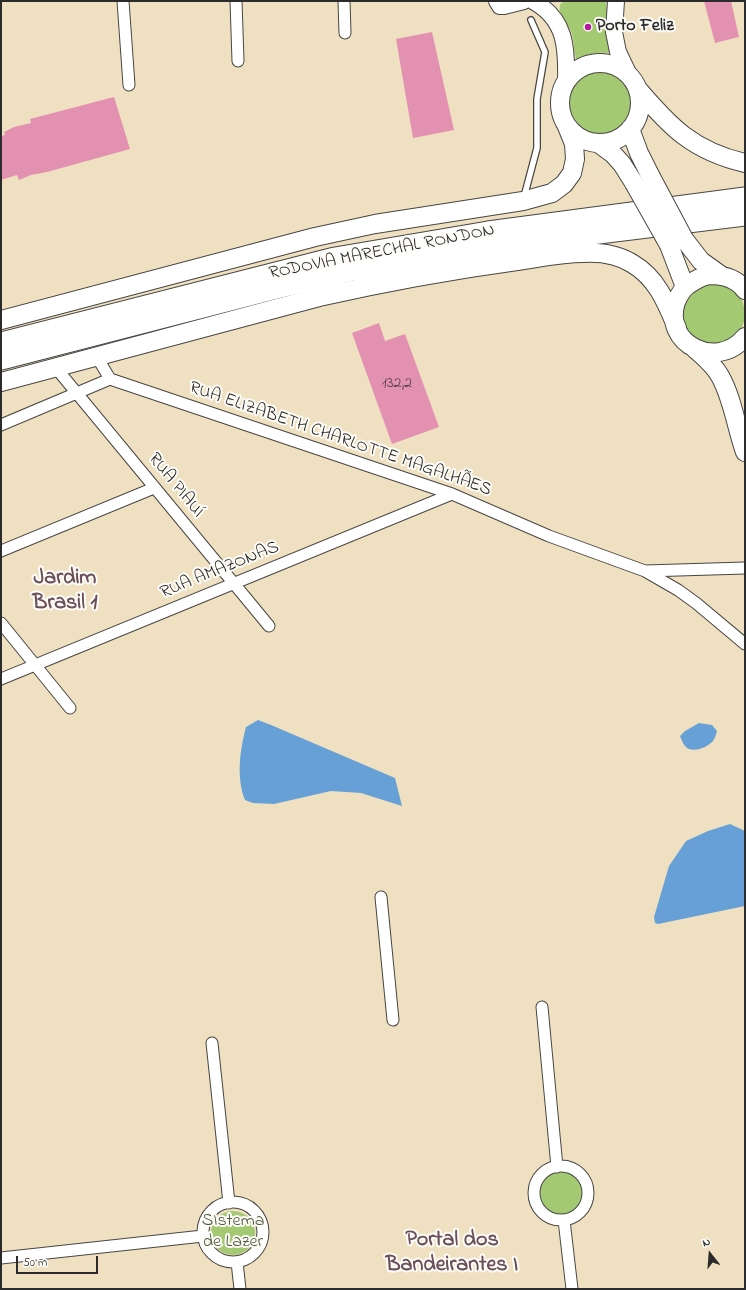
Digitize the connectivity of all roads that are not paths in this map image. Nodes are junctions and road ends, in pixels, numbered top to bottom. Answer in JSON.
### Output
{"nodes":[{"id":1,"x":123,"y":1,"type":"edge"},
{"id":2,"x":236,"y":1,"type":"edge"},
{"id":3,"x":344,"y":1,"type":"edge"},
{"id":4,"x":497,"y":1,"type":"edge"},
{"id":5,"x":524,"y":1,"type":"edge"},
{"id":6,"x":534,"y":1,"type":"edge"},
{"id":7,"x":616,"y":1,"type":"edge"},
{"id":8,"x":531,"y":20,"type":"dead end"},
{"id":9,"x":345,"y":33,"type":"dead end"},
{"id":10,"x":238,"y":61,"type":"dead end"},
{"id":11,"x":633,"y":81,"type":"junction"},
{"id":12,"x":566,"y":82,"type":"junction"},
{"id":13,"x":129,"y":85,"type":"dead end"},
{"id":14,"x":566,"y":124,"type":"junction"},
{"id":15,"x":630,"y":129,"type":"junction"},
{"id":16,"x":598,"y":143,"type":"junction"},
{"id":17,"x":745,"y":162,"type":"edge"},
{"id":18,"x":745,"y":198,"type":"edge"},
{"id":19,"x":523,"y":201,"type":"junction"},
{"id":20,"x":745,"y":216,"type":"edge"},
{"id":21,"x":676,"y":242,"type":"junction"},
{"id":22,"x":722,"y":276,"type":"junction"},
{"id":23,"x":685,"y":287,"type":"junction"},
{"id":24,"x":745,"y":290,"type":"edge"},
{"id":25,"x":1,"y":320,"type":"edge"},
{"id":26,"x":677,"y":328,"type":"junction"},
{"id":27,"x":745,"y":337,"type":"edge"},
{"id":28,"x":1,"y":343,"type":"edge"},
{"id":29,"x":694,"y":349,"type":"junction"},
{"id":30,"x":97,"y":357,"type":"junction"},
{"id":31,"x":1,"y":358,"type":"edge"},
{"id":32,"x":56,"y":368,"type":"junction"},
{"id":33,"x":110,"y":379,"type":"junction"},
{"id":34,"x":1,"y":382,"type":"edge"},
{"id":35,"x":77,"y":393,"type":"junction"},
{"id":36,"x":1,"y":425,"type":"edge"},
{"id":37,"x":745,"y":452,"type":"edge"},
{"id":38,"x":154,"y":488,"type":"junction"},
{"id":39,"x":452,"y":494,"type":"junction"},
{"id":40,"x":1,"y":551,"type":"edge"},
{"id":41,"x":745,"y":568,"type":"edge"},
{"id":42,"x":645,"y":570,"type":"junction"},
{"id":43,"x":233,"y":584,"type":"junction"},
{"id":44,"x":1,"y":623,"type":"edge"},
{"id":45,"x":269,"y":626,"type":"dead end"},
{"id":46,"x":745,"y":644,"type":"edge"},
{"id":47,"x":36,"y":665,"type":"junction"},
{"id":48,"x":1,"y":679,"type":"edge"},
{"id":49,"x":70,"y":708,"type":"dead end"},
{"id":50,"x":381,"y":897,"type":"dead end"},
{"id":51,"x":542,"y":1007,"type":"dead end"},
{"id":52,"x":393,"y":1020,"type":"dead end"},
{"id":53,"x":212,"y":1043,"type":"dead end"},
{"id":54,"x":557,"y":1167,"type":"junction"},
{"id":55,"x":229,"y":1203,"type":"junction"},
{"id":56,"x":564,"y":1220,"type":"junction"},
{"id":57,"x":204,"y":1236,"type":"junction"},
{"id":58,"x":1,"y":1258,"type":"edge"},
{"id":59,"x":237,"y":1262,"type":"junction"},
{"id":60,"x":240,"y":1289,"type":"edge"},
{"id":61,"x":572,"y":1289,"type":"edge"}],
"edges":[{"from":1,"to":13,"type":"street"},
{"from":2,"to":10,"type":"street"},
{"from":3,"to":9,"type":"street"},
{"from":4,"to":5,"type":"main road"},
{"from":6,"to":12,"type":"main road"},
{"from":7,"to":11,"type":"main road"},
{"from":8,"to":19,"type":"lane"},
{"from":11,"to":12,"type":"main road"},
{"from":11,"to":15,"type":"main road"},
{"from":11,"to":17,"type":"main road"},
{"from":12,"to":14,"type":"main road"},
{"from":14,"to":16,"type":"main road"},
{"from":14,"to":19,"type":"main road"},
{"from":15,"to":16,"type":"main road"},
{"from":15,"to":21,"type":"main road","bridge":true},
{"from":16,"to":21,"type":"main road","bridge":true},
{"from":18,"to":28,"type":"highway","name":"RODOVIA MARECHAL RONDON"},
{"from":19,"to":25,"type":"main road"},
{"from":20,"to":31,"type":"highway","name":"RODOVIA MARECHAL RONDON"},
{"from":21,"to":22,"type":"main road"},
{"from":21,"to":23,"type":"main road"},
{"from":22,"to":23,"type":"main road"},
{"from":22,"to":24,"type":"main road"},
{"from":23,"to":26,"type":"main road"},
{"from":26,"to":29,"type":"main road"},
{"from":26,"to":30,"type":"main road"},
{"from":27,"to":29,"type":"main road"},
{"from":29,"to":37,"type":"main road"},
{"from":30,"to":32,"type":"main road"},
{"from":30,"to":33,"type":"street"},
{"from":32,"to":34,"type":"main road"},
{"from":32,"to":35,"type":"street","name":"RUA PIAUÍ"},
{"from":33,"to":35,"type":"street"},
{"from":33,"to":39,"type":"street","name":"RUA ELIZABETH CHARLOTTE MAGALHÃES"},
{"from":35,"to":36,"type":"street"},
{"from":35,"to":38,"type":"street","name":"RUA PIAUÍ"},
{"from":38,"to":40,"type":"street"},
{"from":38,"to":43,"type":"street","name":"RUA PIAUÍ"},
{"from":39,"to":42,"type":"street","name":"RUA ELIZABETH CHARLOTTE MAGALHÃES"},
{"from":39,"to":43,"type":"street","name":"RUA AMAZONAS"},
{"from":41,"to":42,"type":"street"},
{"from":42,"to":46,"type":"street","name":"RUA ELIZABETH CHARLOTTE MAGALHÃES"},
{"from":43,"to":45,"type":"street","name":"RUA PIAUÍ"},
{"from":43,"to":47,"type":"street","name":"RUA AMAZONAS"},
{"from":44,"to":47,"type":"street"},
{"from":47,"to":48,"type":"street","name":"RUA AMAZONAS"},
{"from":47,"to":49,"type":"street"},
{"from":50,"to":52,"type":"street"},
{"from":51,"to":54,"type":"street"},
{"from":53,"to":55,"type":"street"},
{"from":54,"to":56,"type":"street"},
{"from":54,"to":56,"type":"street"},
{"from":55,"to":57,"type":"street"},
{"from":55,"to":59,"type":"street"},
{"from":56,"to":61,"type":"street"},
{"from":57,"to":58,"type":"street"},
{"from":57,"to":59,"type":"street"},
{"from":59,"to":60,"type":"street"}]}
